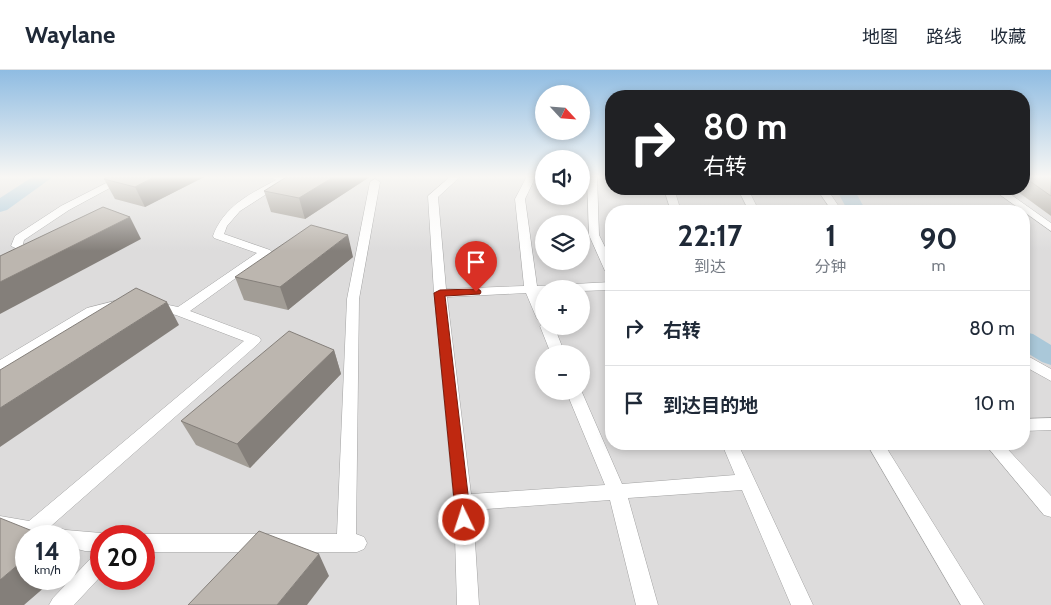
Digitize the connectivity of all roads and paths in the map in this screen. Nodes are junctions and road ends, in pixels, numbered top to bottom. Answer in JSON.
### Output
{"nodes":[{"id":1,"x":79,"y":201,"type":"edge"},
{"id":2,"x":249,"y":201,"type":"edge"},
{"id":3,"x":371,"y":201,"type":"edge"},
{"id":4,"x":433,"y":201,"type":"edge"},
{"id":5,"x":520,"y":201,"type":"edge"},
{"id":6,"x":593,"y":201,"type":"edge"},
{"id":7,"x":1030,"y":213,"type":"edge"},
{"id":8,"x":1051,"y":228,"type":"edge"},
{"id":9,"x":605,"y":258,"type":"edge"},
{"id":10,"x":0,"y":267,"type":"edge"},
{"id":11,"x":535,"y":280,"type":"edge"},
{"id":12,"x":605,"y":286,"type":"edge"},
{"id":13,"x":590,"y":287,"type":"edge"},
{"id":14,"x":535,"y":289,"type":"edge"},
{"id":15,"x":440,"y":293,"type":"junction"},
{"id":16,"x":127,"y":301,"type":"edge"},
{"id":17,"x":146,"y":305,"type":"edge"},
{"id":18,"x":180,"y":312,"type":"junction"},
{"id":19,"x":1030,"y":363,"type":"edge"},
{"id":20,"x":0,"y":367,"type":"edge"},
{"id":21,"x":1051,"y":376,"type":"edge"},
{"id":22,"x":578,"y":400,"type":"edge"},
{"id":23,"x":1051,"y":424,"type":"edge"},
{"id":24,"x":1030,"y":425,"type":"edge"},
{"id":25,"x":733,"y":450,"type":"edge"},
{"id":26,"x":879,"y":450,"type":"edge"},
{"id":27,"x":999,"y":450,"type":"edge"},
{"id":28,"x":747,"y":482,"type":"junction"},
{"id":29,"x":617,"y":492,"type":"junction"},
{"id":30,"x":463,"y":502,"type":"junction"},
{"id":31,"x":1051,"y":509,"type":"edge"},
{"id":32,"x":0,"y":524,"type":"edge"},
{"id":33,"x":38,"y":525,"type":"edge"},
{"id":34,"x":15,"y":527,"type":"edge"},
{"id":35,"x":155,"y":543,"type":"edge"},
{"id":36,"x":90,"y":574,"type":"edge"},
{"id":37,"x":60,"y":605,"type":"edge"},
{"id":38,"x":468,"y":605,"type":"edge"},
{"id":39,"x":647,"y":605,"type":"edge"},
{"id":40,"x":802,"y":605,"type":"edge"},
{"id":41,"x":973,"y":605,"type":"edge"}],
"edges":[{"from":1,"to":10,"type":"lane"},
{"from":2,"to":18,"type":"lane"},
{"from":3,"to":35,"type":"lane"},
{"from":4,"to":15,"type":"lane"},
{"from":5,"to":11,"type":"lane"},
{"from":6,"to":9,"type":"lane"},
{"from":7,"to":8,"type":"lane"},
{"from":12,"to":13,"type":"lane"},
{"from":14,"to":15,"type":"lane"},
{"from":15,"to":30,"type":"lane"},
{"from":16,"to":20,"type":"lane"},
{"from":17,"to":18,"type":"lane"},
{"from":18,"to":33,"type":"lane"},
{"from":19,"to":21,"type":"lane"},
{"from":22,"to":29,"type":"lane"},
{"from":23,"to":24,"type":"lane"},
{"from":25,"to":28,"type":"lane"},
{"from":26,"to":41,"type":"lane"},
{"from":27,"to":31,"type":"lane"},
{"from":28,"to":29,"type":"lane"},
{"from":28,"to":40,"type":"lane"},
{"from":29,"to":30,"type":"lane"},
{"from":29,"to":39,"type":"lane"},
{"from":30,"to":38,"type":"lane"},
{"from":32,"to":34,"type":"lane"},
{"from":36,"to":37,"type":"lane"}]}
